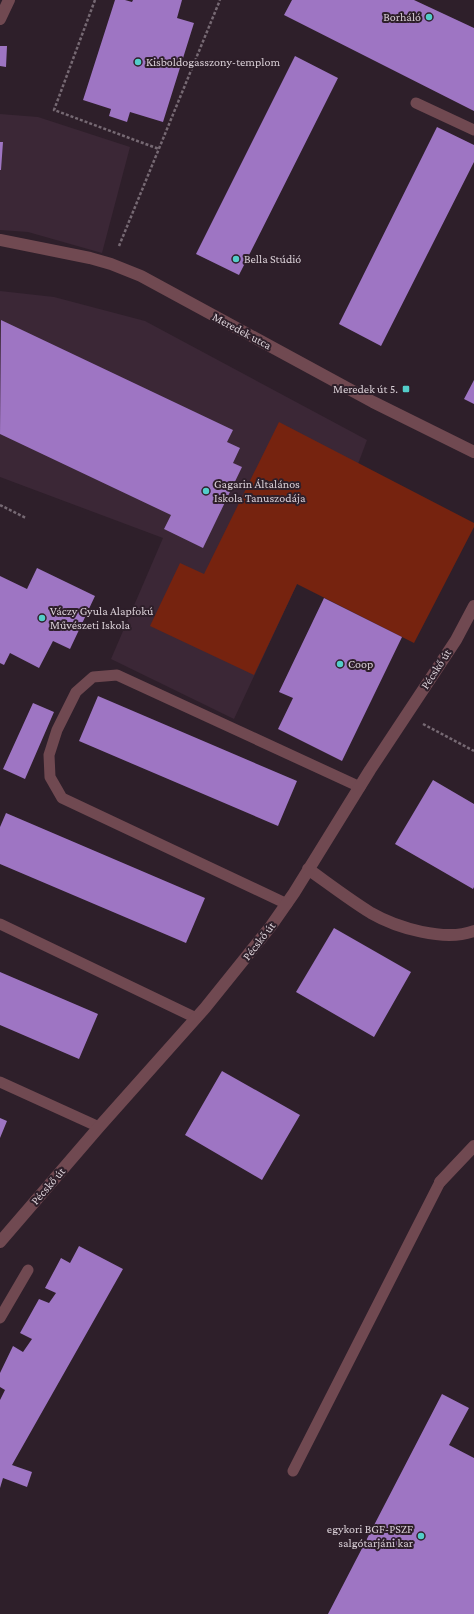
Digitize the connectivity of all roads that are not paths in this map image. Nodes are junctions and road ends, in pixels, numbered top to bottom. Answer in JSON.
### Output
{"nodes":[{"id":1,"x":9,"y":0,"type":"edge"},
{"id":2,"x":0,"y":19,"type":"edge"},
{"id":3,"x":416,"y":103,"type":"dead end"},
{"id":4,"x":474,"y":130,"type":"edge"},
{"id":5,"x":0,"y":240,"type":"edge"},
{"id":6,"x":474,"y":452,"type":"edge"},
{"id":7,"x":474,"y":606,"type":"edge"},
{"id":8,"x":360,"y":787,"type":"junction"},
{"id":9,"x":308,"y":869,"type":"junction"},
{"id":10,"x":287,"y":904,"type":"junction"},
{"id":11,"x":0,"y":924,"type":"edge"},
{"id":12,"x":474,"y":931,"type":"edge"},
{"id":13,"x":196,"y":1018,"type":"junction"},
{"id":14,"x":0,"y":1082,"type":"edge"},
{"id":15,"x":99,"y":1127,"type":"junction"},
{"id":16,"x":474,"y":1146,"type":"edge"},
{"id":17,"x":440,"y":1182,"type":"joint"},
{"id":18,"x":0,"y":1242,"type":"edge"},
{"id":19,"x":28,"y":1270,"type":"dead end"},
{"id":20,"x":0,"y":1318,"type":"edge"},
{"id":21,"x":293,"y":1471,"type":"dead end"}],
"edges":[{"from":1,"to":2,"type":"street"},
{"from":3,"to":4,"type":"lane"},
{"from":5,"to":6,"type":"street","name":"Meredek utca"},
{"from":7,"to":8,"type":"street","name":"Pécskő út"},
{"from":8,"to":9,"type":"street","name":"Pécskő út"},
{"from":8,"to":10,"type":"lane"},
{"from":9,"to":10,"type":"street","name":"Pécskő út"},
{"from":9,"to":12,"type":"street"},
{"from":10,"to":13,"type":"street","name":"Pécskő út"},
{"from":11,"to":13,"type":"lane"},
{"from":13,"to":15,"type":"street","name":"Pécskő út"},
{"from":14,"to":15,"type":"lane"},
{"from":15,"to":18,"type":"street","name":"Pécskő út"},
{"from":16,"to":17,"type":"street"},
{"from":17,"to":21,"type":"lane"},
{"from":19,"to":20,"type":"lane"}]}
